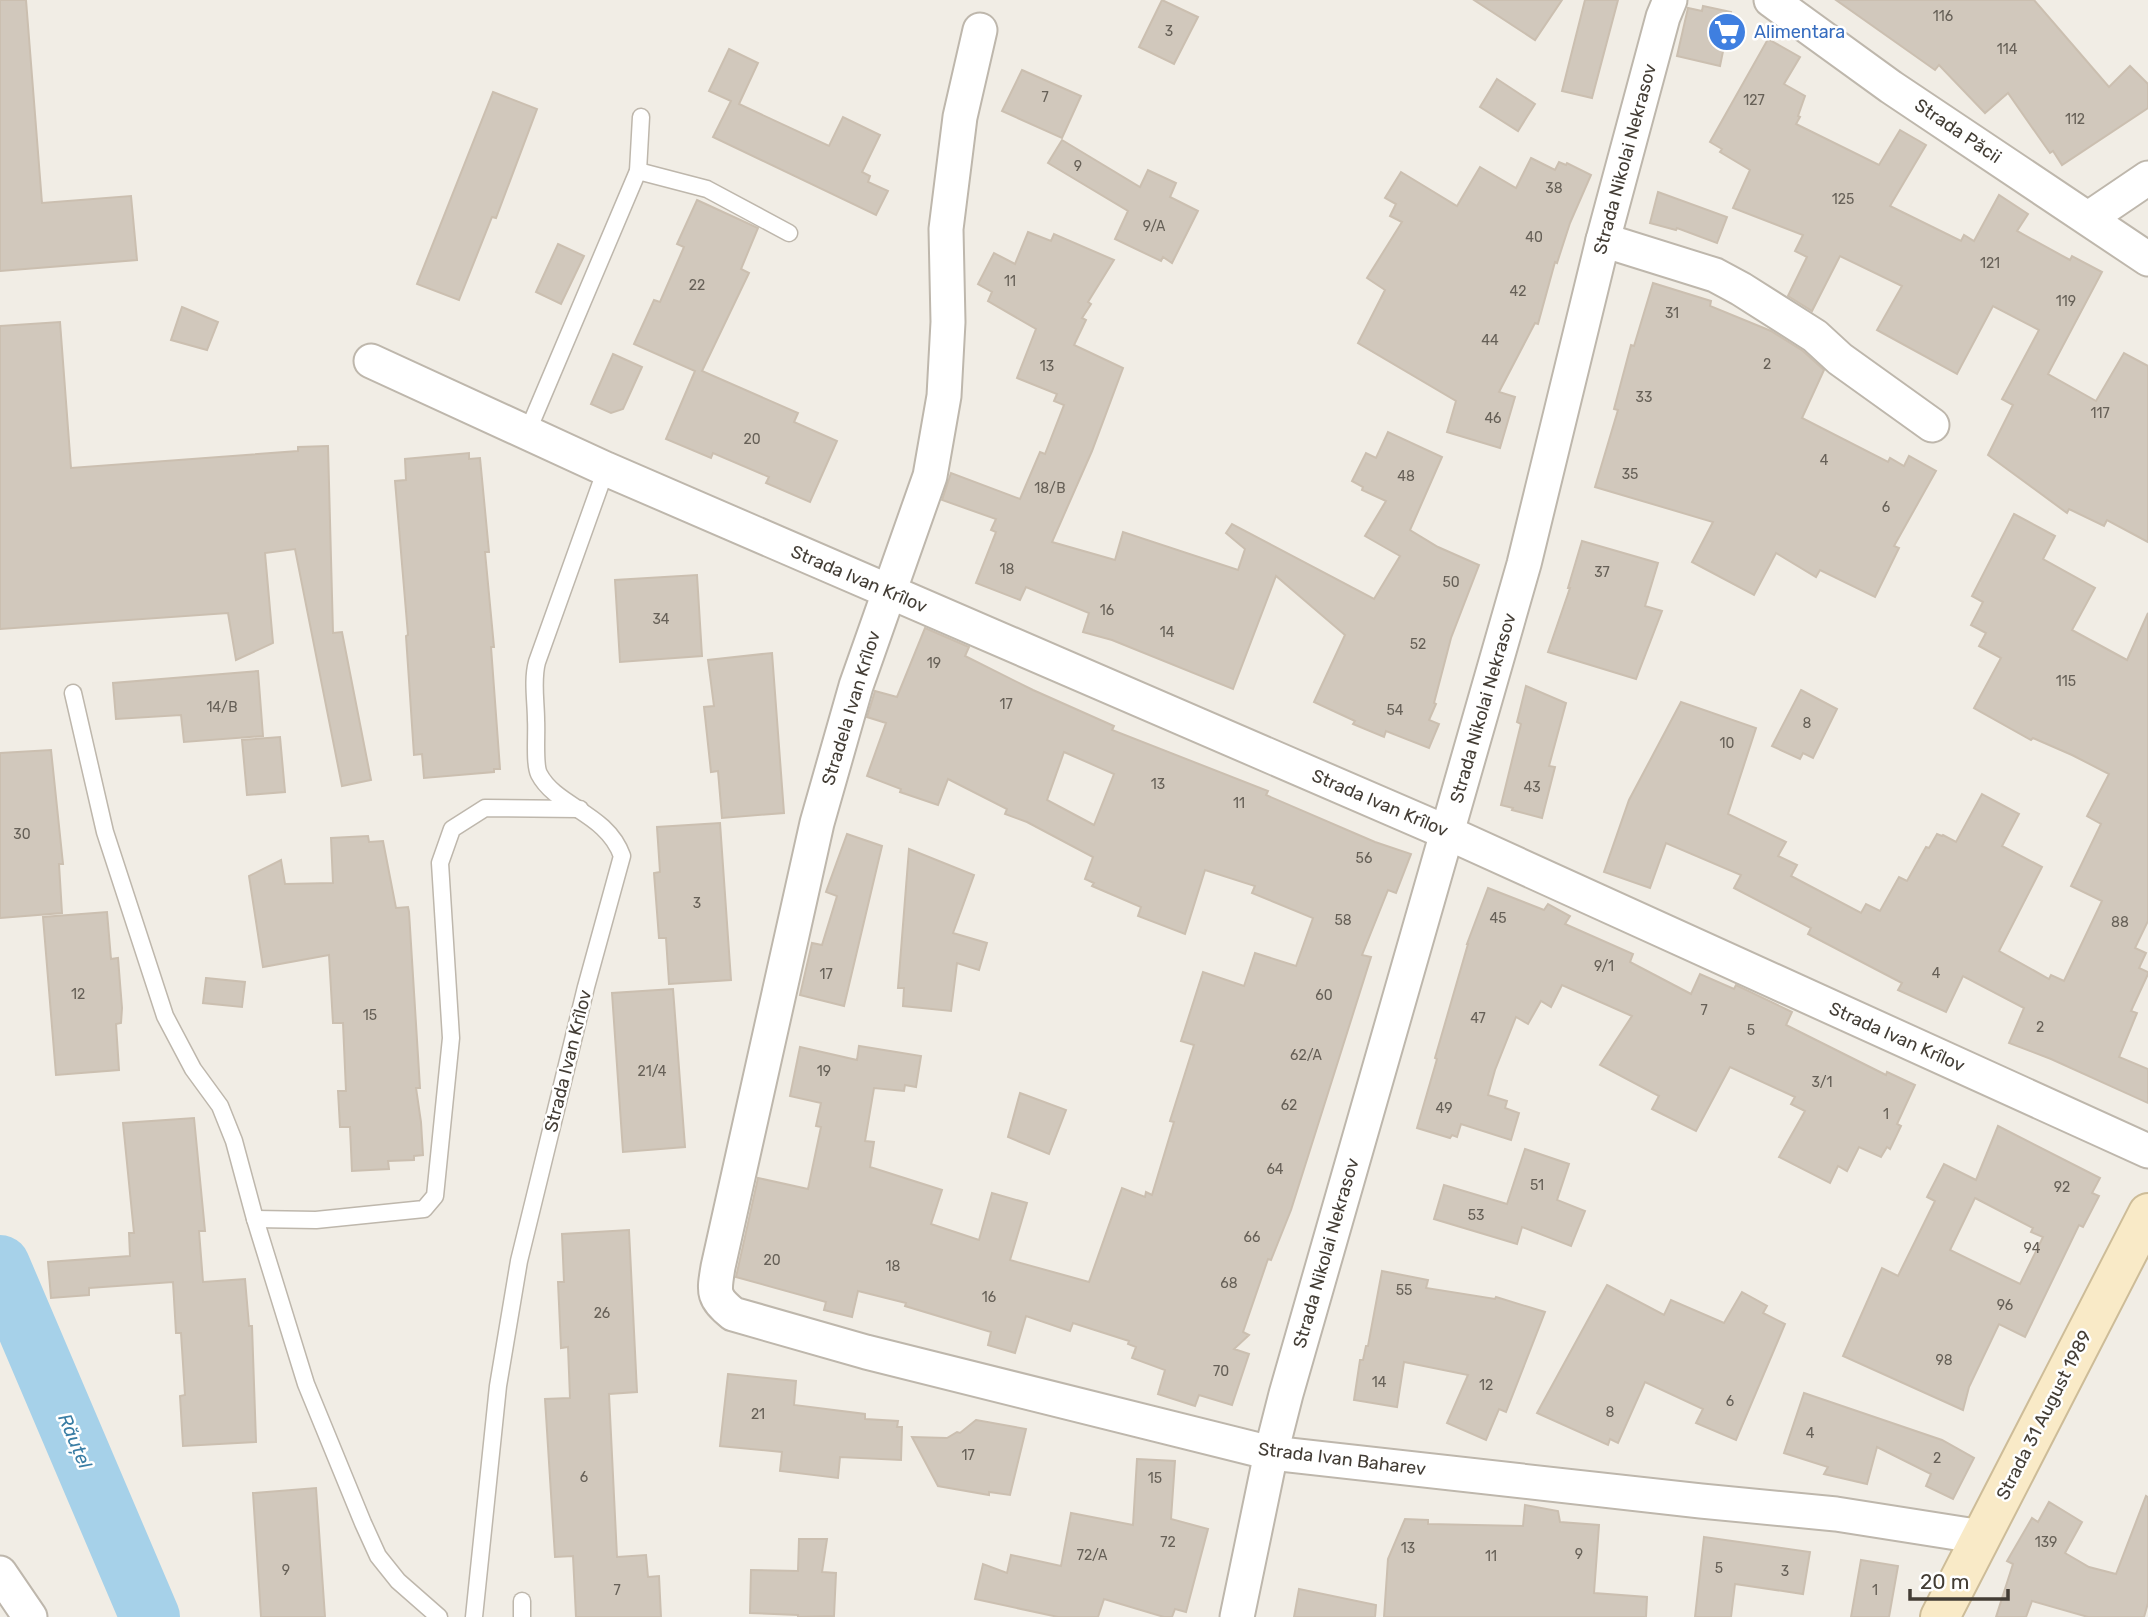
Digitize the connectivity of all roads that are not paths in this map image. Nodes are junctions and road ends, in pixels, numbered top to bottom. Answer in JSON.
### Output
{"nodes":[{"id":1,"x":1670,"y":0,"type":"edge"},
{"id":2,"x":1771,"y":0,"type":"edge"},
{"id":3,"x":980,"y":30,"type":"dead end"},
{"id":4,"x":641,"y":117,"type":"dead end"},
{"id":5,"x":638,"y":171,"type":"junction"},
{"id":6,"x":2148,"y":178,"type":"edge"},
{"id":7,"x":2089,"y":218,"type":"junction"},
{"id":8,"x":789,"y":233,"type":"dead end"},
{"id":9,"x":1603,"y":240,"type":"junction"},
{"id":10,"x":2148,"y":259,"type":"edge"},
{"id":11,"x":371,"y":361,"type":"dead end"},
{"id":12,"x":1932,"y":425,"type":"dead end"},
{"id":13,"x":527,"y":433,"type":"junction"},
{"id":14,"x":606,"y":469,"type":"junction"},
{"id":15,"x":888,"y":591,"type":"junction"},
{"id":16,"x":73,"y":693,"type":"dead end"},
{"id":17,"x":580,"y":809,"type":"junction"},
{"id":18,"x":1448,"y":833,"type":"junction"},
{"id":19,"x":2148,"y":1151,"type":"edge"},
{"id":20,"x":2148,"y":1213,"type":"edge"},
{"id":21,"x":255,"y":1219,"type":"junction"},
{"id":22,"x":719,"y":1302,"type":"joint"},
{"id":23,"x":1271,"y":1453,"type":"junction"},
{"id":24,"x":1982,"y":1537,"type":"junction"},
{"id":25,"x":0,"y":1573,"type":"edge"},
{"id":26,"x":30,"y":1617,"type":"edge"},
{"id":27,"x":439,"y":1617,"type":"edge"},
{"id":28,"x":474,"y":1617,"type":"edge"},
{"id":29,"x":1237,"y":1617,"type":"edge"},
{"id":30,"x":1940,"y":1617,"type":"edge"}],
"edges":[{"from":1,"to":9,"type":"street","name":"Strada Nikolai Nekrasov"},
{"from":2,"to":7,"type":"street","name":"Strada Păcii"},
{"from":3,"to":15,"type":"street","name":"Stradela Ivan Krîlov"},
{"from":4,"to":5,"type":"lane"},
{"from":5,"to":8,"type":"lane"},
{"from":5,"to":13,"type":"lane"},
{"from":6,"to":7,"type":"street"},
{"from":7,"to":10,"type":"street","name":"Strada Păcii"},
{"from":9,"to":12,"type":"street"},
{"from":9,"to":18,"type":"street","name":"Strada Nikolai Nekrasov"},
{"from":11,"to":13,"type":"street","name":"Strada Ivan Krîlov"},
{"from":13,"to":14,"type":"street","name":"Strada Ivan Krîlov"},
{"from":14,"to":15,"type":"street","name":"Strada Ivan Krîlov"},
{"from":14,"to":17,"type":"lane","name":"Strada Ivan Krîlov"},
{"from":15,"to":18,"type":"street","name":"Strada Ivan Krîlov"},
{"from":15,"to":22,"type":"street","name":"Stradela Ivan Krîlov"},
{"from":16,"to":21,"type":"lane"},
{"from":17,"to":21,"type":"lane"},
{"from":17,"to":28,"type":"lane","name":"Strada Ivan Krîlov"},
{"from":18,"to":19,"type":"street","name":"Strada Ivan Krîlov"},
{"from":18,"to":23,"type":"street","name":"Strada Nikolai Nekrasov"},
{"from":20,"to":24,"type":"main road","name":"Strada 31 August 1989"},
{"from":21,"to":27,"type":"lane"},
{"from":22,"to":23,"type":"street","name":"Strada Ivan Baharev"},
{"from":23,"to":24,"type":"street","name":"Strada Ivan Baharev"},
{"from":23,"to":29,"type":"street","name":"Strada Nikolai Nekrasov"},
{"from":24,"to":30,"type":"main road","name":"Strada 31 August 1989"},
{"from":25,"to":26,"type":"street"}]}
